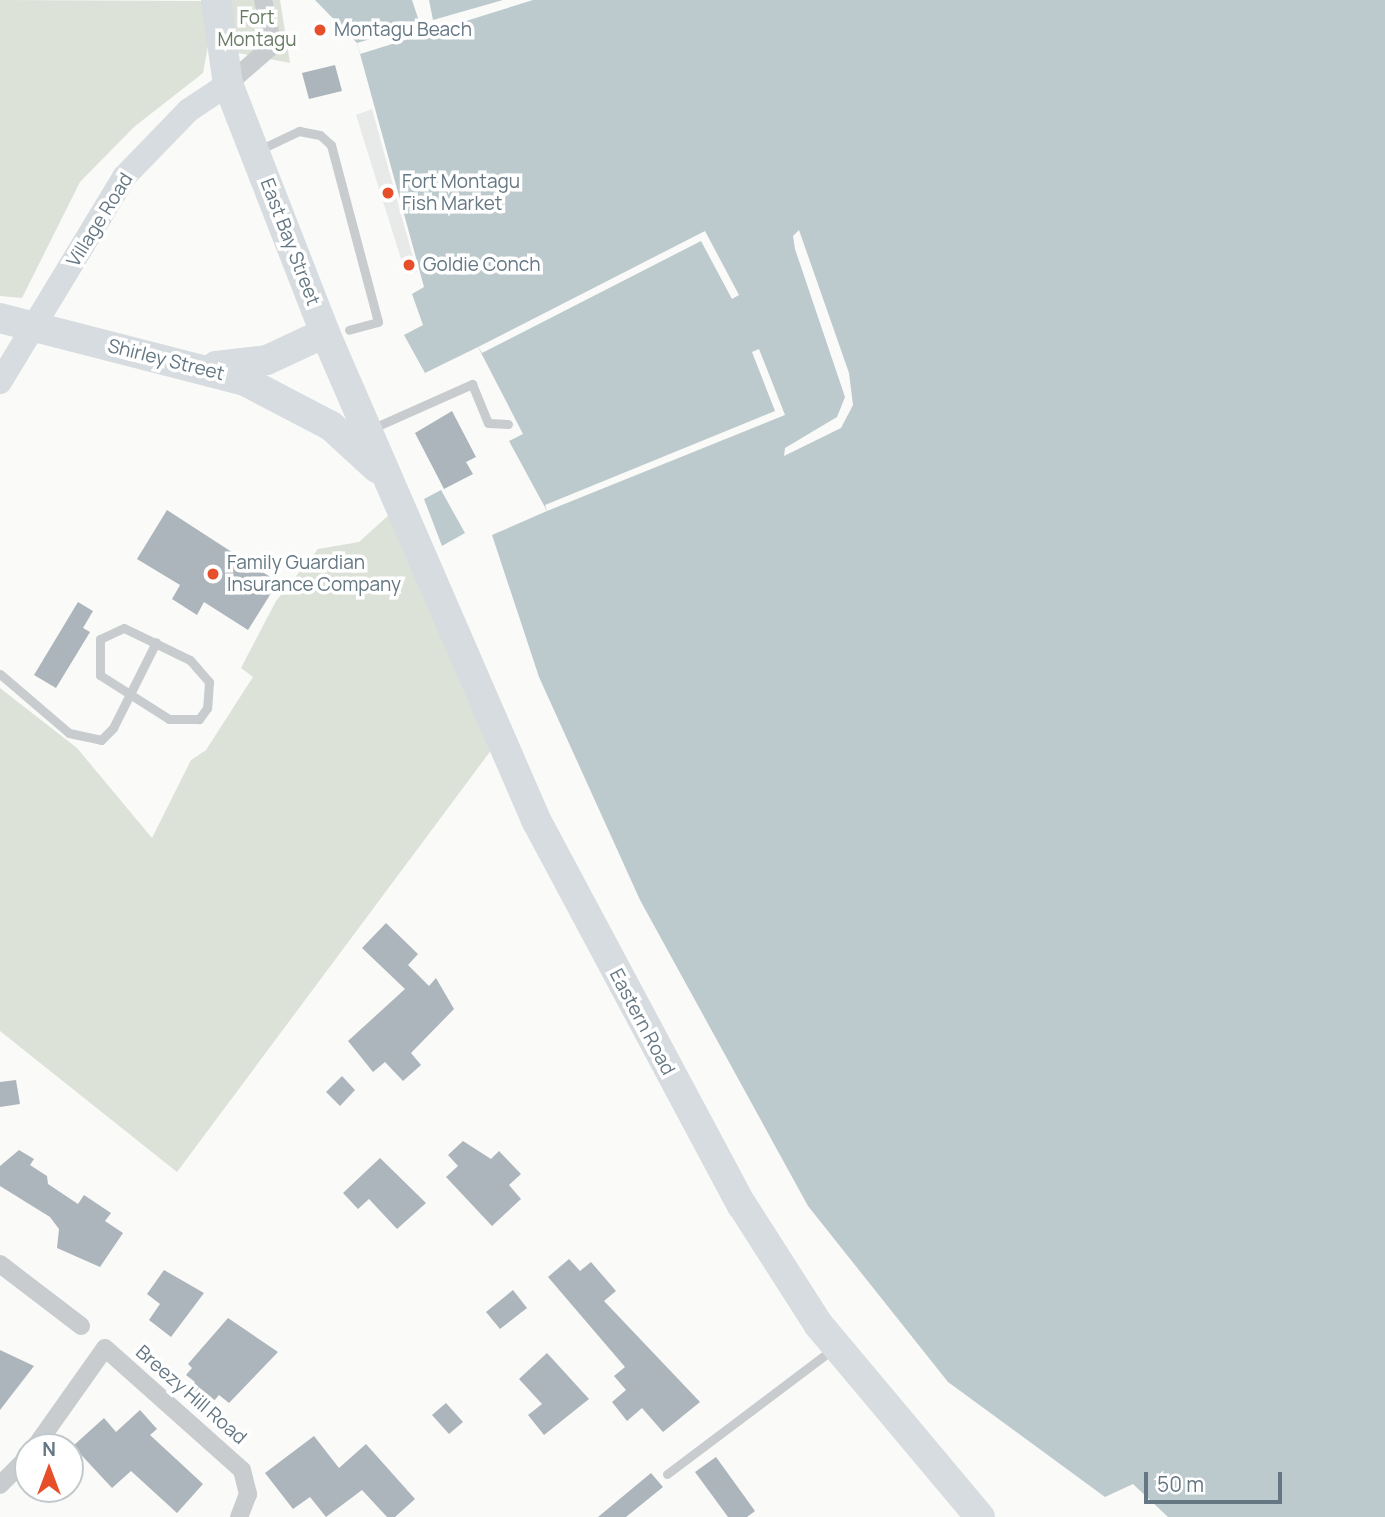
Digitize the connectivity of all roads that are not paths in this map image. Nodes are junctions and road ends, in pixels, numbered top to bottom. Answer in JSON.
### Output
{"nodes":[{"id":1,"x":216,"y":0,"type":"edge"},
{"id":2,"x":263,"y":0,"type":"edge"},
{"id":3,"x":228,"y":84,"type":"junction"},
{"id":4,"x":256,"y":152,"type":"junction"},
{"id":5,"x":0,"y":318,"type":"edge"},
{"id":6,"x":36,"y":328,"type":"junction"},
{"id":7,"x":337,"y":332,"type":"junction"},
{"id":8,"x":203,"y":365,"type":"junction"},
{"id":9,"x":0,"y":382,"type":"edge"},
{"id":10,"x":508,"y":425,"type":"dead end"},
{"id":11,"x":366,"y":432,"type":"junction"},
{"id":12,"x":388,"y":477,"type":"junction"},
{"id":13,"x":156,"y":642,"type":"junction"},
{"id":14,"x":0,"y":674,"type":"edge"},
{"id":15,"x":129,"y":697,"type":"junction"},
{"id":16,"x":0,"y":1264,"type":"edge"},
{"id":17,"x":81,"y":1326,"type":"dead end"},
{"id":18,"x":836,"y":1346,"type":"junction"},
{"id":19,"x":45,"y":1433,"type":"edge"},
{"id":20,"x":14,"y":1471,"type":"edge"},
{"id":21,"x":667,"y":1474,"type":"dead end"},
{"id":22,"x":0,"y":1485,"type":"edge"},
{"id":23,"x":239,"y":1517,"type":"edge"},
{"id":24,"x":980,"y":1517,"type":"edge"}],
"edges":[{"from":1,"to":3,"type":"highway","name":"East Bay Street"},
{"from":2,"to":3,"type":"street"},
{"from":3,"to":4,"type":"highway","name":"East Bay Street"},
{"from":3,"to":6,"type":"main road","name":"Village Road"},
{"from":4,"to":7,"type":"highway","name":"East Bay Street"},
{"from":4,"to":7,"type":"lane"},
{"from":5,"to":6,"type":"highway","name":"Shirley Street"},
{"from":6,"to":8,"type":"highway","name":"Shirley Street"},
{"from":6,"to":9,"type":"main road","name":"Village Road"},
{"from":7,"to":8,"type":"highway"},
{"from":7,"to":11,"type":"highway","name":"East Bay Street"},
{"from":8,"to":12,"type":"highway","name":"Shirley Street"},
{"from":10,"to":11,"type":"lane"},
{"from":11,"to":12,"type":"highway","name":"East Bay Street"},
{"from":12,"to":18,"type":"highway","name":"Eastern Road"},
{"from":13,"to":15,"type":"lane"},
{"from":13,"to":15,"type":"lane"},
{"from":13,"to":15,"type":"lane"},
{"from":14,"to":15,"type":"lane"},
{"from":16,"to":17,"type":"street"},
{"from":18,"to":21,"type":"lane"},
{"from":18,"to":24,"type":"highway","name":"Eastern Road"},
{"from":19,"to":23,"type":"street","name":"Breezy Hill Road"},
{"from":20,"to":22,"type":"street"}]}
